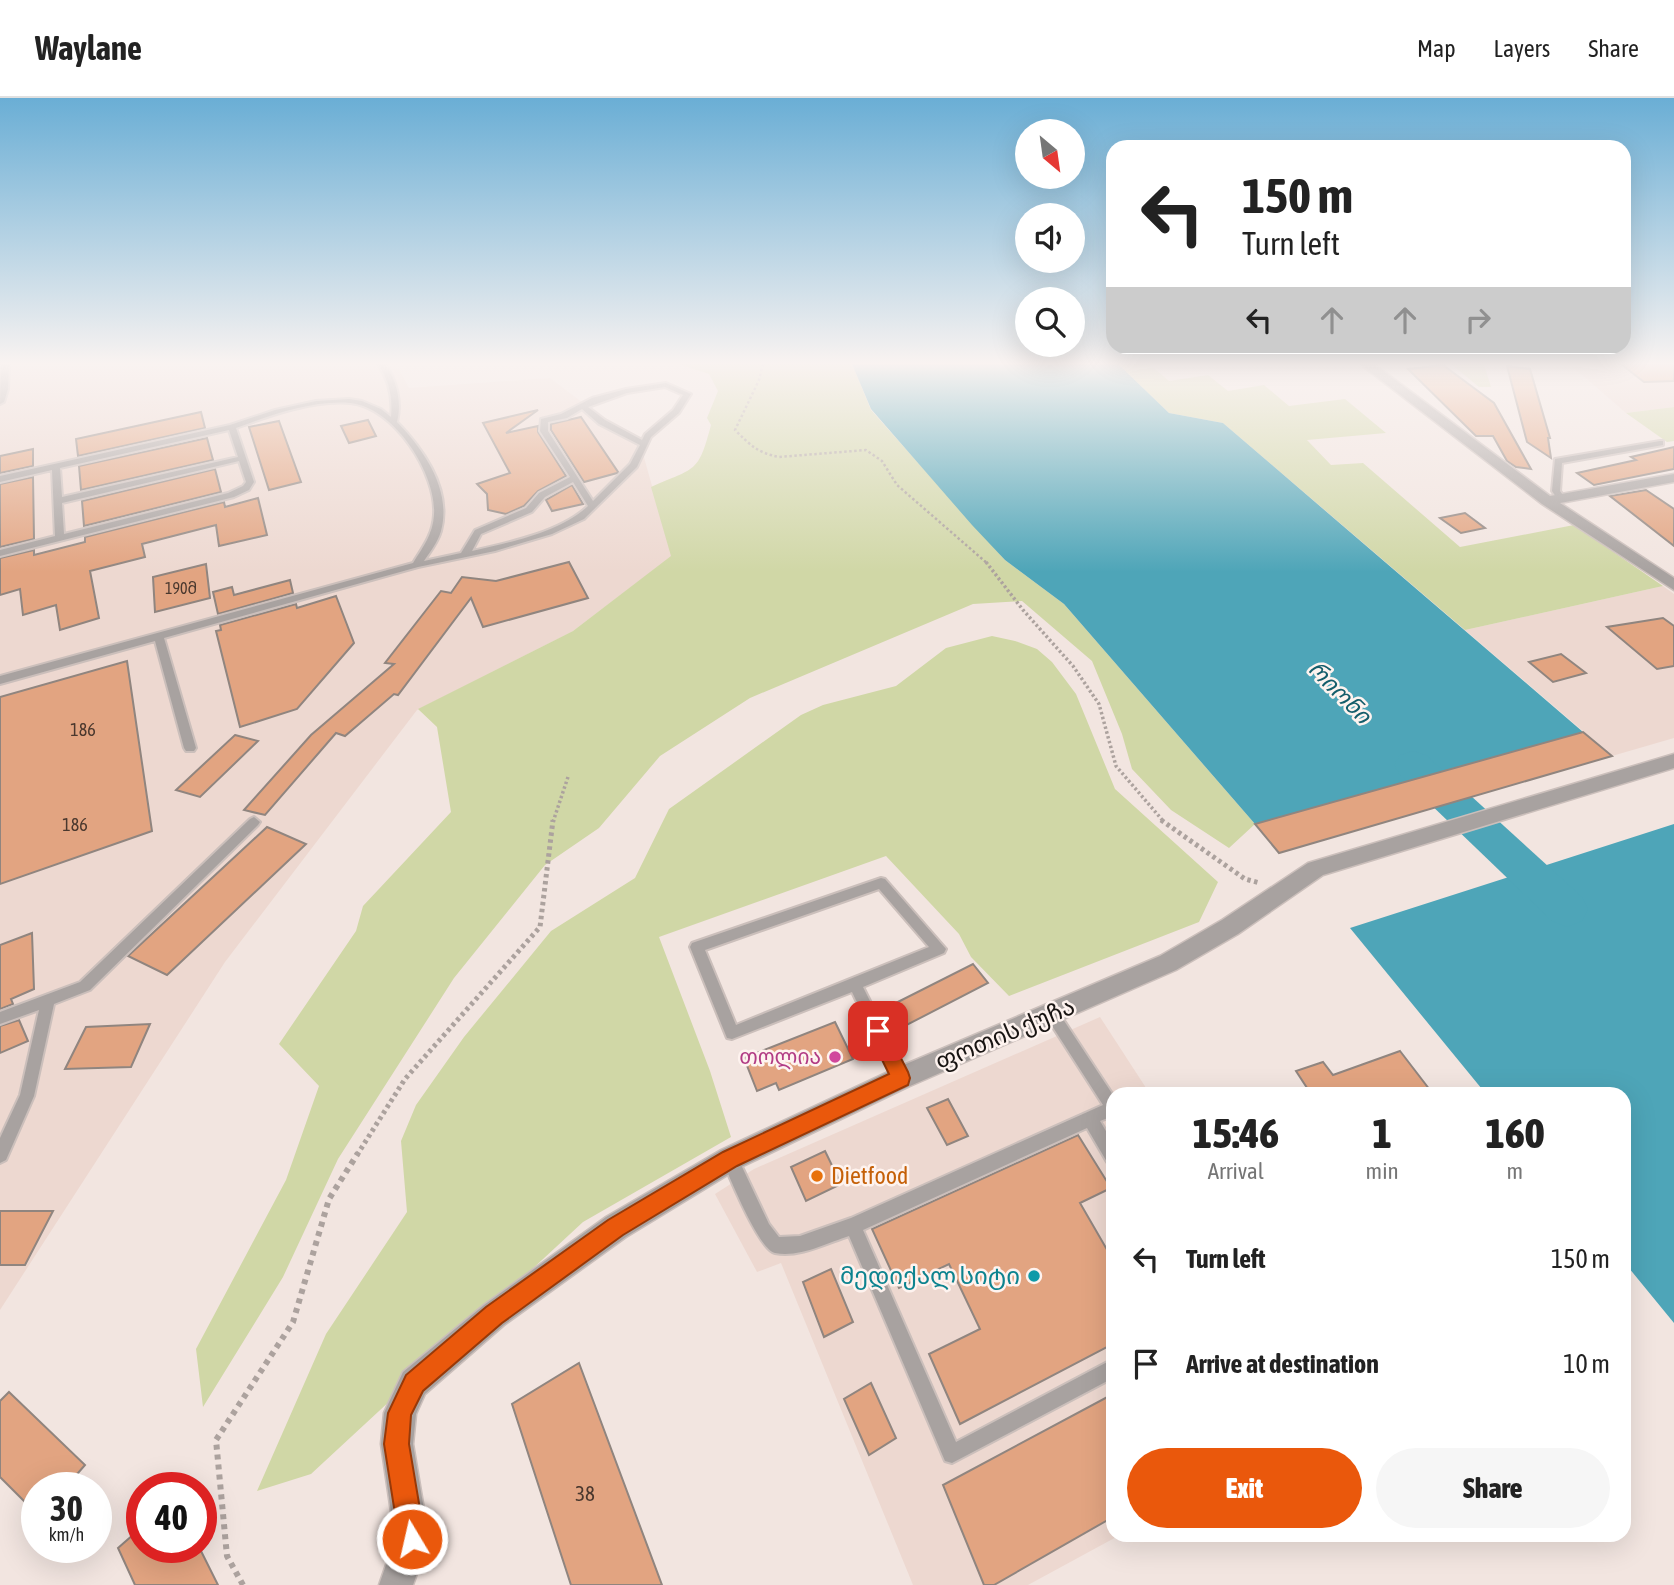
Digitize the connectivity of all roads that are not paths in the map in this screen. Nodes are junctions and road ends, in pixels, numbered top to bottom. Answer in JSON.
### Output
{"nodes":[{"id":1,"x":203,"y":433,"type":"edge"},
{"id":2,"x":234,"y":433,"type":"edge"},
{"id":3,"x":404,"y":433,"type":"edge"},
{"id":4,"x":546,"y":433,"type":"edge"},
{"id":5,"x":624,"y":433,"type":"edge"},
{"id":6,"x":651,"y":433,"type":"edge"},
{"id":7,"x":1462,"y":433,"type":"edge"},
{"id":8,"x":1660,"y":443,"type":"dead end"},
{"id":9,"x":644,"y":444,"type":"junction"},
{"id":10,"x":242,"y":458,"type":"junction"},
{"id":11,"x":56,"y":466,"type":"junction"},
{"id":12,"x":575,"y":478,"type":"junction"},
{"id":13,"x":1674,"y":478,"type":"edge"},
{"id":14,"x":0,"y":479,"type":"edge"},
{"id":15,"x":1554,"y":500,"type":"junction"},
{"id":16,"x":58,"y":501,"type":"junction"},
{"id":17,"x":592,"y":506,"type":"junction"},
{"id":18,"x":60,"y":538,"type":"junction"},
{"id":19,"x":0,"y":553,"type":"edge"},
{"id":20,"x":465,"y":554,"type":"junction"},
{"id":21,"x":417,"y":565,"type":"junction"},
{"id":22,"x":1674,"y":586,"type":"edge"},
{"id":23,"x":159,"y":637,"type":"junction"},
{"id":24,"x":0,"y":680,"type":"edge"},
{"id":25,"x":190,"y":748,"type":"dead end"},
{"id":26,"x":1674,"y":761,"type":"edge"},
{"id":27,"x":254,"y":822,"type":"dead end"},
{"id":28,"x":855,"y":984,"type":"junction"},
{"id":29,"x":48,"y":1000,"type":"junction"},
{"id":30,"x":1052,"y":1014,"type":"junction"},
{"id":31,"x":0,"y":1018,"type":"edge"},
{"id":32,"x":901,"y":1078,"type":"junction"},
{"id":33,"x":1106,"y":1097,"type":"edge"},
{"id":34,"x":1106,"y":1111,"type":"edge"},
{"id":35,"x":1090,"y":1119,"type":"junction"},
{"id":36,"x":1106,"y":1145,"type":"edge"},
{"id":37,"x":0,"y":1155,"type":"edge"},
{"id":38,"x":730,"y":1159,"type":"junction"},
{"id":39,"x":853,"y":1226,"type":"junction"},
{"id":40,"x":1106,"y":1372,"type":"edge"},
{"id":41,"x":397,"y":1585,"type":"edge"}],
"edges":[{"from":1,"to":11,"type":"lane"},
{"from":2,"to":10,"type":"lane"},
{"from":3,"to":21,"type":"lane"},
{"from":4,"to":12,"type":"lane"},
{"from":5,"to":9,"type":"lane"},
{"from":6,"to":9,"type":"lane"},
{"from":7,"to":15,"type":"street"},
{"from":8,"to":15,"type":"lane"},
{"from":9,"to":17,"type":"lane"},
{"from":10,"to":16,"type":"lane"},
{"from":10,"to":18,"type":"lane"},
{"from":11,"to":14,"type":"lane"},
{"from":11,"to":16,"type":"lane"},
{"from":12,"to":17,"type":"lane"},
{"from":12,"to":20,"type":"lane"},
{"from":13,"to":15,"type":"street"},
{"from":15,"to":22,"type":"street"},
{"from":16,"to":18,"type":"lane"},
{"from":17,"to":20,"type":"lane"},
{"from":18,"to":19,"type":"lane"},
{"from":20,"to":21,"type":"lane"},
{"from":21,"to":23,"type":"lane"},
{"from":23,"to":24,"type":"lane"},
{"from":23,"to":25,"type":"lane"},
{"from":26,"to":30,"type":"street","name":"ფოთის ქუჩა"},
{"from":27,"to":29,"type":"lane"},
{"from":28,"to":28,"type":"lane"},
{"from":28,"to":32,"type":"lane"},
{"from":29,"to":31,"type":"lane"},
{"from":29,"to":37,"type":"lane"},
{"from":30,"to":32,"type":"street","name":"ფოთის ქუჩა"},
{"from":30,"to":33,"type":"lane"},
{"from":32,"to":38,"type":"street","name":"ფოთის ქუჩა"},
{"from":34,"to":35,"type":"lane"},
{"from":35,"to":36,"type":"lane"},
{"from":35,"to":39,"type":"lane"},
{"from":38,"to":39,"type":"lane"},
{"from":38,"to":41,"type":"street","name":"ფოთის ქუჩა"},
{"from":39,"to":40,"type":"lane"}]}
